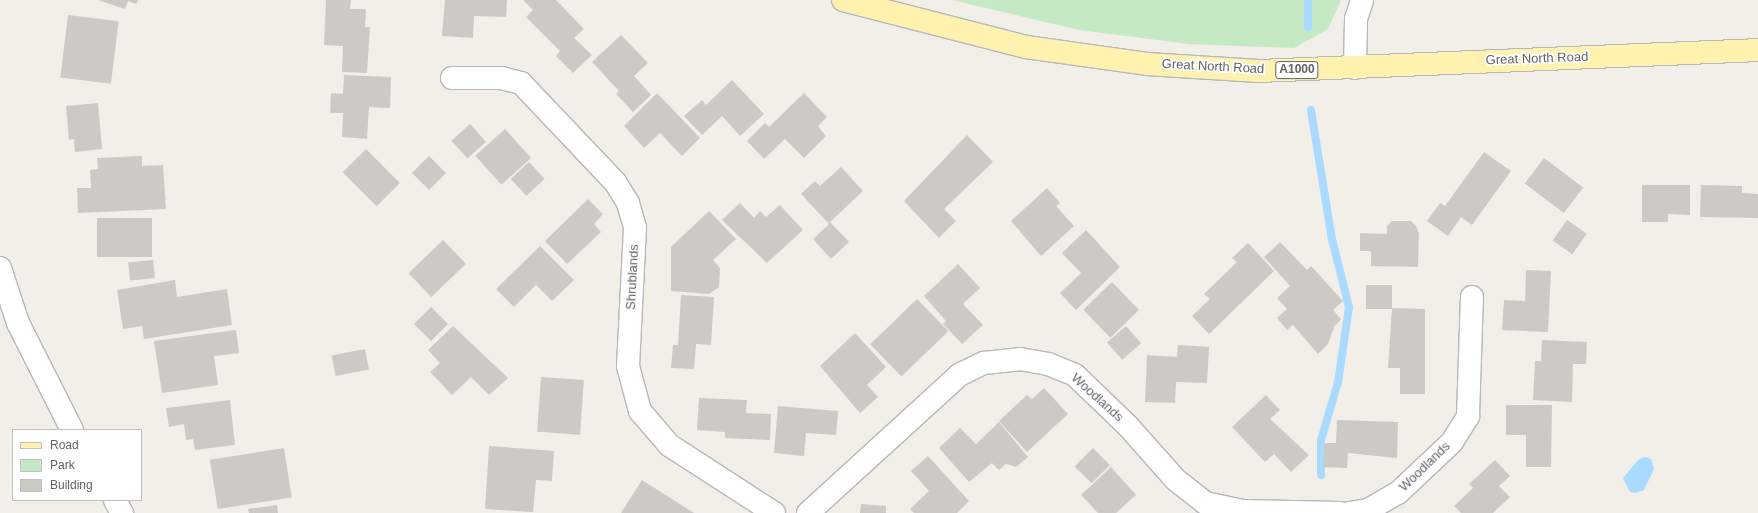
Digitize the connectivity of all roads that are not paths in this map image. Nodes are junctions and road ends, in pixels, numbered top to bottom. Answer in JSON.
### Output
{"nodes":[{"id":1,"x":843,"y":0,"type":"edge"},
{"id":2,"x":1362,"y":0,"type":"edge"},
{"id":3,"x":1758,"y":50,"type":"edge"},
{"id":4,"x":1355,"y":68,"type":"junction"},
{"id":5,"x":452,"y":78,"type":"dead end"},
{"id":6,"x":0,"y":268,"type":"edge"},
{"id":7,"x":1472,"y":297,"type":"dead end"},
{"id":8,"x":71,"y":429,"type":"edge"},
{"id":9,"x":116,"y":501,"type":"edge"},
{"id":10,"x":122,"y":513,"type":"edge"},
{"id":11,"x":774,"y":513,"type":"edge"},
{"id":12,"x":808,"y":513,"type":"edge"},
{"id":13,"x":1340,"y":513,"type":"edge"},
{"id":14,"x":1350,"y":513,"type":"edge"}],
"edges":[{"from":1,"to":4,"type":"main road","name":"Great North Road","number":"A1000"},
{"from":2,"to":4,"type":"street"},
{"from":3,"to":4,"type":"main road","name":"Great North Road","number":"A1000"},
{"from":5,"to":11,"type":"street","name":"Shrublands"},
{"from":6,"to":8,"type":"street"},
{"from":7,"to":14,"type":"street","name":"Woodlands"},
{"from":9,"to":10,"type":"street"},
{"from":12,"to":13,"type":"street","name":"Woodlands"}]}
